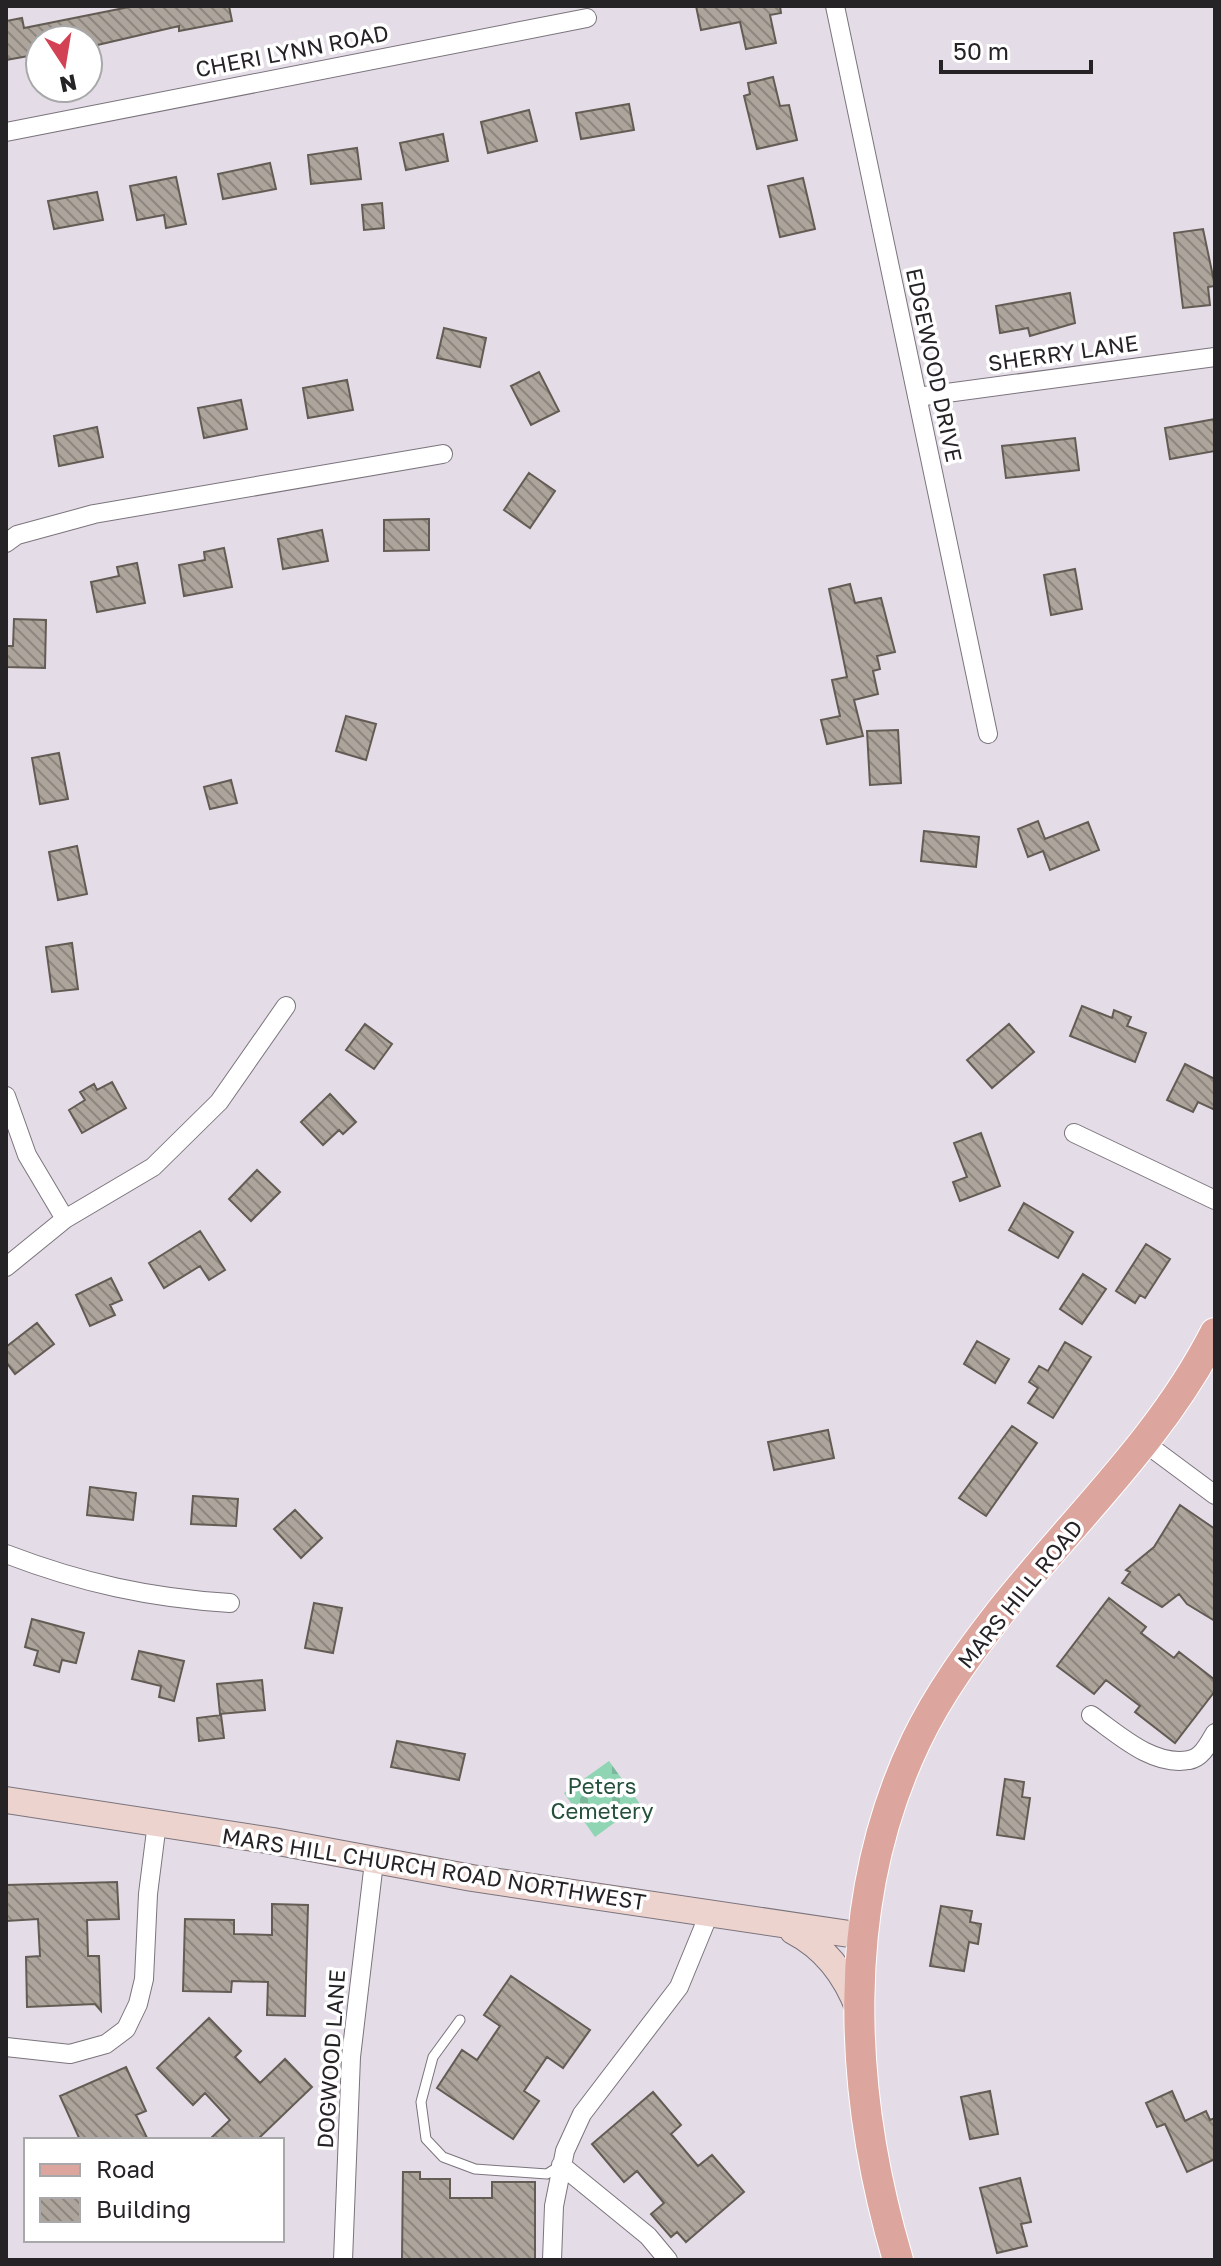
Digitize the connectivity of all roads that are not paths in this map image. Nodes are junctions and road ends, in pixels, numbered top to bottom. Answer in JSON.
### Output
{"nodes":[{"id":1,"x":835,"y":6,"type":"edge"},
{"id":2,"x":587,"y":18,"type":"dead end"},
{"id":3,"x":6,"y":132,"type":"edge"},
{"id":4,"x":1215,"y":357,"type":"edge"},
{"id":5,"x":917,"y":397,"type":"junction"},
{"id":6,"x":443,"y":454,"type":"dead end"},
{"id":7,"x":6,"y":543,"type":"edge"},
{"id":8,"x":988,"y":734,"type":"dead end"},
{"id":9,"x":286,"y":1006,"type":"dead end"},
{"id":10,"x":6,"y":1096,"type":"edge"},
{"id":11,"x":1074,"y":1133,"type":"dead end"},
{"id":12,"x":1215,"y":1200,"type":"edge"},
{"id":13,"x":65,"y":1219,"type":"junction"},
{"id":14,"x":6,"y":1267,"type":"edge"},
{"id":15,"x":1215,"y":1333,"type":"edge"},
{"id":16,"x":1145,"y":1443,"type":"junction"},
{"id":17,"x":1215,"y":1495,"type":"edge"},
{"id":18,"x":6,"y":1554,"type":"edge"},
{"id":19,"x":230,"y":1603,"type":"dead end"},
{"id":20,"x":1091,"y":1715,"type":"dead end"},
{"id":21,"x":1215,"y":1733,"type":"edge"},
{"id":22,"x":6,"y":1800,"type":"edge"},
{"id":23,"x":157,"y":1823,"type":"junction"},
{"id":24,"x":374,"y":1862,"type":"junction"},
{"id":25,"x":709,"y":1914,"type":"junction"},
{"id":26,"x":779,"y":1924,"type":"junction"},
{"id":27,"x":863,"y":1936,"type":"junction"},
{"id":28,"x":859,"y":2010,"type":"junction"},
{"id":29,"x":460,"y":2020,"type":"dead end"},
{"id":30,"x":6,"y":2047,"type":"edge"},
{"id":31,"x":561,"y":2165,"type":"junction"},
{"id":32,"x":343,"y":2260,"type":"edge"},
{"id":33,"x":552,"y":2260,"type":"edge"},
{"id":34,"x":668,"y":2260,"type":"edge"},
{"id":35,"x":898,"y":2260,"type":"edge"}],
"edges":[{"from":1,"to":5,"type":"street","name":"EDGEWOOD DRIVE"},
{"from":2,"to":3,"type":"street","name":"CHERI LYNN ROAD"},
{"from":4,"to":5,"type":"street","name":"SHERRY LANE"},
{"from":5,"to":8,"type":"street","name":"EDGEWOOD DRIVE"},
{"from":6,"to":7,"type":"street"},
{"from":9,"to":13,"type":"street"},
{"from":10,"to":13,"type":"street"},
{"from":11,"to":12,"type":"street"},
{"from":13,"to":14,"type":"street"},
{"from":15,"to":16,"type":"main road","name":"MARS HILL ROAD"},
{"from":16,"to":17,"type":"street"},
{"from":16,"to":27,"type":"main road","name":"MARS HILL ROAD"},
{"from":18,"to":19,"type":"street"},
{"from":20,"to":21,"type":"street"},
{"from":22,"to":23,"type":"street","name":"MARS HILL CHURCH ROAD NORTHWEST"},
{"from":23,"to":24,"type":"street","name":"MARS HILL CHURCH ROAD NORTHWEST"},
{"from":23,"to":30,"type":"street"},
{"from":24,"to":25,"type":"street","name":"MARS HILL CHURCH ROAD NORTHWEST"},
{"from":24,"to":32,"type":"street","name":"DOGWOOD LANE"},
{"from":25,"to":26,"type":"street","name":"MARS HILL CHURCH ROAD NORTHWEST"},
{"from":25,"to":31,"type":"street"},
{"from":26,"to":27,"type":"street","name":"MARS HILL CHURCH ROAD NORTHWEST"},
{"from":26,"to":28,"type":"street"},
{"from":27,"to":28,"type":"main road","name":"MARS HILL ROAD"},
{"from":28,"to":35,"type":"main road","name":"MARS HILL ROAD"},
{"from":29,"to":31,"type":"lane"},
{"from":31,"to":33,"type":"street"},
{"from":31,"to":34,"type":"street"}]}
